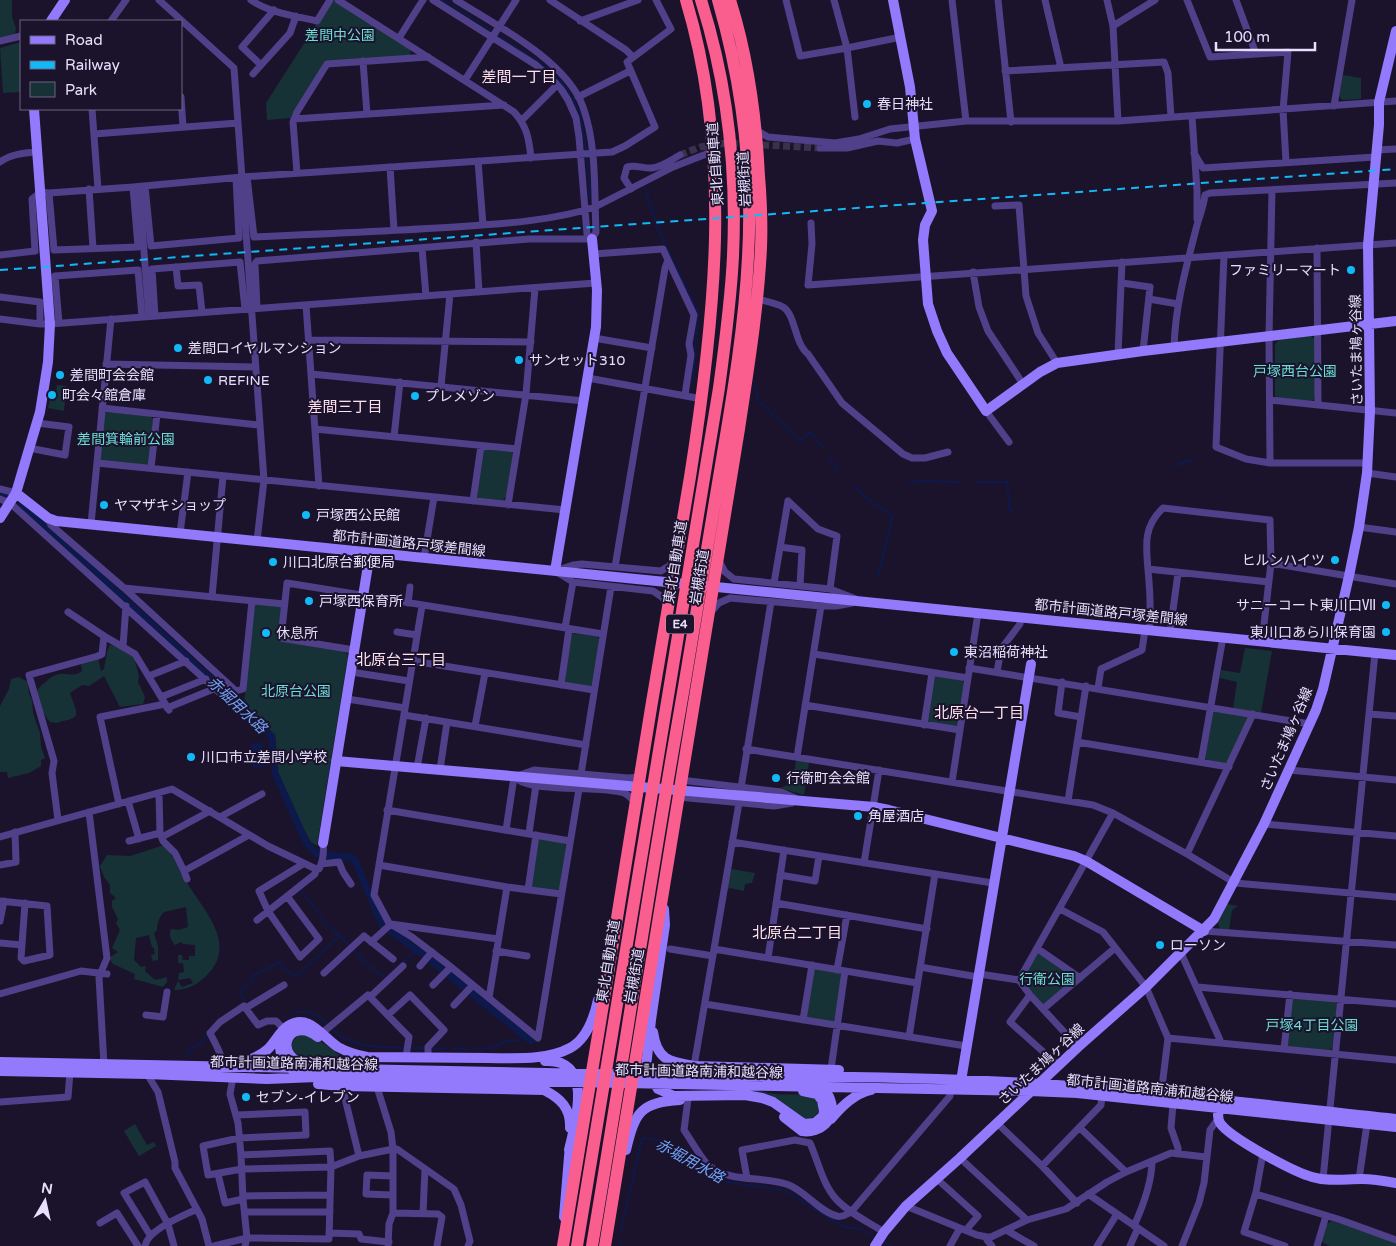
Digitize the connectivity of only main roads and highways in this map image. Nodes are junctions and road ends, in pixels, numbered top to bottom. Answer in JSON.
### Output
{"nodes":[{"id":1,"x":686,"y":0,"type":"edge"},
{"id":2,"x":701,"y":0,"type":"edge"},
{"id":3,"x":718,"y":0,"type":"edge"},
{"id":4,"x":730,"y":0,"type":"edge"},
{"id":5,"x":563,"y":1243,"type":"edge"},
{"id":6,"x":577,"y":1246,"type":"edge"},
{"id":7,"x":592,"y":1246,"type":"edge"},
{"id":8,"x":606,"y":1246,"type":"edge"}],
"edges":[{"from":1,"to":5,"type":"highway","name":"岩槻街道"},
{"from":2,"to":6,"type":"highway","name":"東北自動車道","number":"E4"},
{"from":3,"to":7,"type":"highway","name":"東北自動車道","number":"E4"},
{"from":4,"to":8,"type":"highway","name":"岩槻街道"}]}
